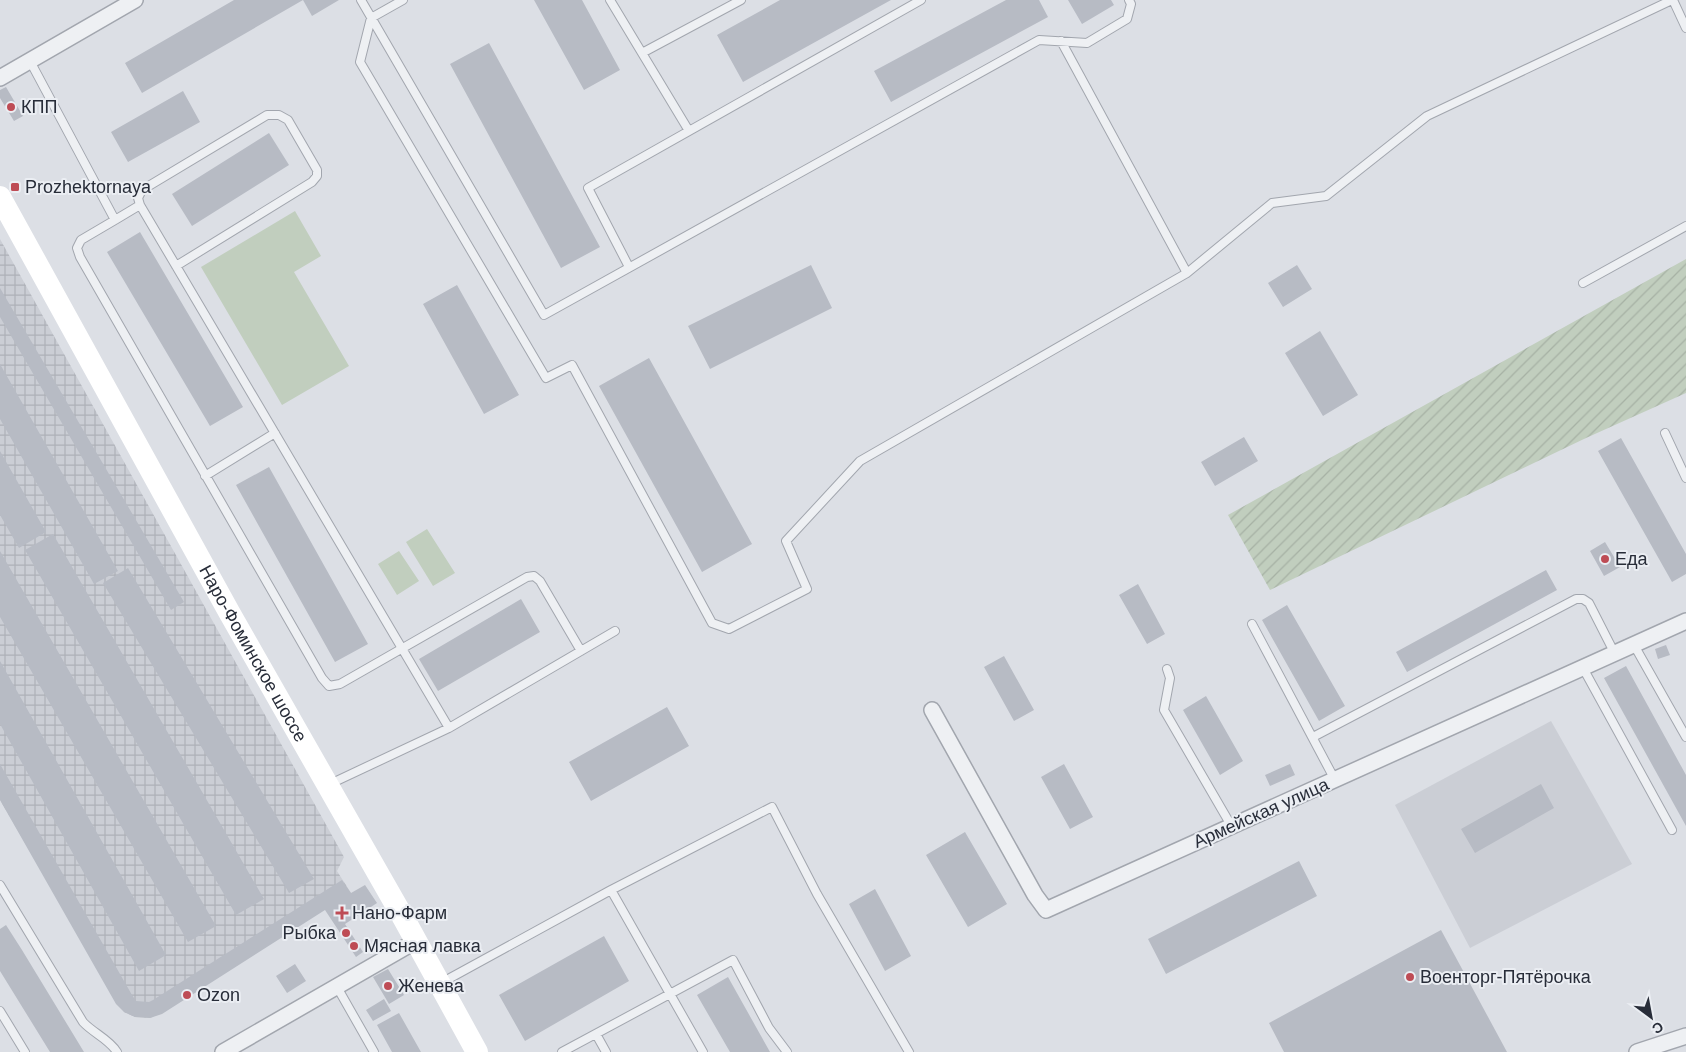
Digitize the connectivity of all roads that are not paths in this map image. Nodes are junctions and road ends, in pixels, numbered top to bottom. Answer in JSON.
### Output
{"nodes":[{"id":1,"x":135,"y":0,"type":"edge"},
{"id":2,"x":361,"y":0,"type":"edge"},
{"id":3,"x":403,"y":0,"type":"edge"},
{"id":4,"x":610,"y":0,"type":"edge"},
{"id":5,"x":741,"y":0,"type":"edge"},
{"id":6,"x":921,"y":0,"type":"edge"},
{"id":7,"x":1129,"y":0,"type":"edge"},
{"id":8,"x":1672,"y":0,"type":"edge"},
{"id":9,"x":371,"y":18,"type":"junction"},
{"id":10,"x":1686,"y":28,"type":"edge"},
{"id":11,"x":1061,"y":41,"type":"junction"},
{"id":12,"x":642,"y":53,"type":"junction"},
{"id":13,"x":30,"y":61,"type":"junction"},
{"id":14,"x":0,"y":78,"type":"edge"},
{"id":15,"x":689,"y":131,"type":"junction"},
{"id":16,"x":0,"y":197,"type":"edge"},
{"id":17,"x":140,"y":205,"type":"junction"},
{"id":18,"x":115,"y":220,"type":"junction"},
{"id":19,"x":1686,"y":226,"type":"edge"},
{"id":20,"x":176,"y":266,"type":"junction"},
{"id":21,"x":629,"y":268,"type":"junction"},
{"id":22,"x":1187,"y":273,"type":"junction"},
{"id":23,"x":1583,"y":283,"type":"dead end"},
{"id":24,"x":1665,"y":433,"type":"dead end"},
{"id":25,"x":275,"y":434,"type":"junction"},
{"id":26,"x":205,"y":476,"type":"junction"},
{"id":27,"x":1686,"y":478,"type":"edge"},
{"id":28,"x":1686,"y":622,"type":"edge"},
{"id":29,"x":1252,"y":624,"type":"dead end"},
{"id":30,"x":615,"y":631,"type":"dead end"},
{"id":31,"x":1634,"y":645,"type":"junction"},
{"id":32,"x":403,"y":649,"type":"junction"},
{"id":33,"x":581,"y":651,"type":"junction"},
{"id":34,"x":1614,"y":654,"type":"junction"},
{"id":35,"x":1584,"y":668,"type":"junction"},
{"id":36,"x":1167,"y":669,"type":"dead end"},
{"id":37,"x":932,"y":710,"type":"dead end"},
{"id":38,"x":449,"y":728,"type":"junction"},
{"id":39,"x":1313,"y":737,"type":"junction"},
{"id":40,"x":1686,"y":737,"type":"edge"},
{"id":41,"x":1335,"y":780,"type":"junction"},
{"id":42,"x":328,"y":785,"type":"junction"},
{"id":43,"x":1232,"y":827,"type":"junction"},
{"id":44,"x":1672,"y":830,"type":"dead end"},
{"id":45,"x":0,"y":885,"type":"edge"},
{"id":46,"x":611,"y":890,"type":"junction"},
{"id":47,"x":416,"y":941,"type":"junction"},
{"id":48,"x":439,"y":984,"type":"junction"},
{"id":49,"x":337,"y":987,"type":"junction"},
{"id":50,"x":670,"y":994,"type":"junction"},
{"id":51,"x":0,"y":1011,"type":"edge"},
{"id":52,"x":596,"y":1034,"type":"junction"},
{"id":53,"x":1686,"y":1036,"type":"edge"},
{"id":54,"x":25,"y":1052,"type":"edge"},
{"id":55,"x":117,"y":1052,"type":"edge"},
{"id":56,"x":223,"y":1052,"type":"edge"},
{"id":57,"x":374,"y":1052,"type":"edge"},
{"id":58,"x":476,"y":1052,"type":"edge"},
{"id":59,"x":562,"y":1052,"type":"edge"},
{"id":60,"x":606,"y":1052,"type":"edge"},
{"id":61,"x":703,"y":1052,"type":"edge"},
{"id":62,"x":787,"y":1052,"type":"edge"},
{"id":63,"x":909,"y":1052,"type":"edge"},
{"id":64,"x":1637,"y":1052,"type":"edge"}],
"edges":[{"from":1,"to":13,"type":"street"},
{"from":2,"to":9,"type":"lane"},
{"from":3,"to":9,"type":"lane"},
{"from":4,"to":12,"type":"lane"},
{"from":5,"to":12,"type":"lane"},
{"from":6,"to":15,"type":"lane"},
{"from":7,"to":11,"type":"lane"},
{"from":8,"to":10,"type":"lane"},
{"from":8,"to":22,"type":"lane"},
{"from":9,"to":21,"type":"lane"},
{"from":9,"to":22,"type":"lane"},
{"from":11,"to":21,"type":"lane"},
{"from":11,"to":22,"type":"lane"},
{"from":12,"to":15,"type":"lane"},
{"from":13,"to":14,"type":"street"},
{"from":13,"to":18,"type":"lane"},
{"from":15,"to":21,"type":"lane"},
{"from":16,"to":42,"type":"main road","name":"Наро-Фоминское шоссе"},
{"from":17,"to":18,"type":"lane"},
{"from":17,"to":20,"type":"lane"},
{"from":17,"to":20,"type":"lane"},
{"from":18,"to":26,"type":"lane"},
{"from":19,"to":23,"type":"lane"},
{"from":20,"to":25,"type":"lane"},
{"from":24,"to":27,"type":"lane"},
{"from":25,"to":26,"type":"lane"},
{"from":25,"to":32,"type":"lane"},
{"from":26,"to":32,"type":"lane"},
{"from":28,"to":31,"type":"street","name":"Армейская улица"},
{"from":29,"to":39,"type":"lane"},
{"from":30,"to":33,"type":"lane"},
{"from":31,"to":34,"type":"street","name":"Армейская улица"},
{"from":31,"to":40,"type":"lane"},
{"from":32,"to":33,"type":"lane"},
{"from":32,"to":38,"type":"lane"},
{"from":33,"to":38,"type":"lane"},
{"from":34,"to":35,"type":"street","name":"Армейская улица"},
{"from":34,"to":39,"type":"lane"},
{"from":35,"to":41,"type":"street","name":"Армейская улица"},
{"from":35,"to":44,"type":"lane"},
{"from":36,"to":43,"type":"lane"},
{"from":37,"to":43,"type":"street","name":"Армейская улица"},
{"from":38,"to":42,"type":"lane"},
{"from":39,"to":41,"type":"lane"},
{"from":41,"to":43,"type":"street","name":"Армейская улица"},
{"from":42,"to":47,"type":"main road","name":"Наро-Фоминское шоссе"},
{"from":45,"to":55,"type":"lane"},
{"from":46,"to":48,"type":"lane"},
{"from":46,"to":50,"type":"lane"},
{"from":46,"to":63,"type":"lane"},
{"from":47,"to":48,"type":"main road","name":"Наро-Фоминское шоссе"},
{"from":47,"to":49,"type":"street"},
{"from":48,"to":58,"type":"main road","name":"Наро-Фоминское шоссе"},
{"from":49,"to":56,"type":"street"},
{"from":49,"to":57,"type":"lane"},
{"from":50,"to":52,"type":"lane"},
{"from":50,"to":61,"type":"lane"},
{"from":50,"to":62,"type":"lane"},
{"from":51,"to":54,"type":"lane"},
{"from":52,"to":59,"type":"lane"},
{"from":52,"to":60,"type":"lane"},
{"from":53,"to":64,"type":"street"}]}
